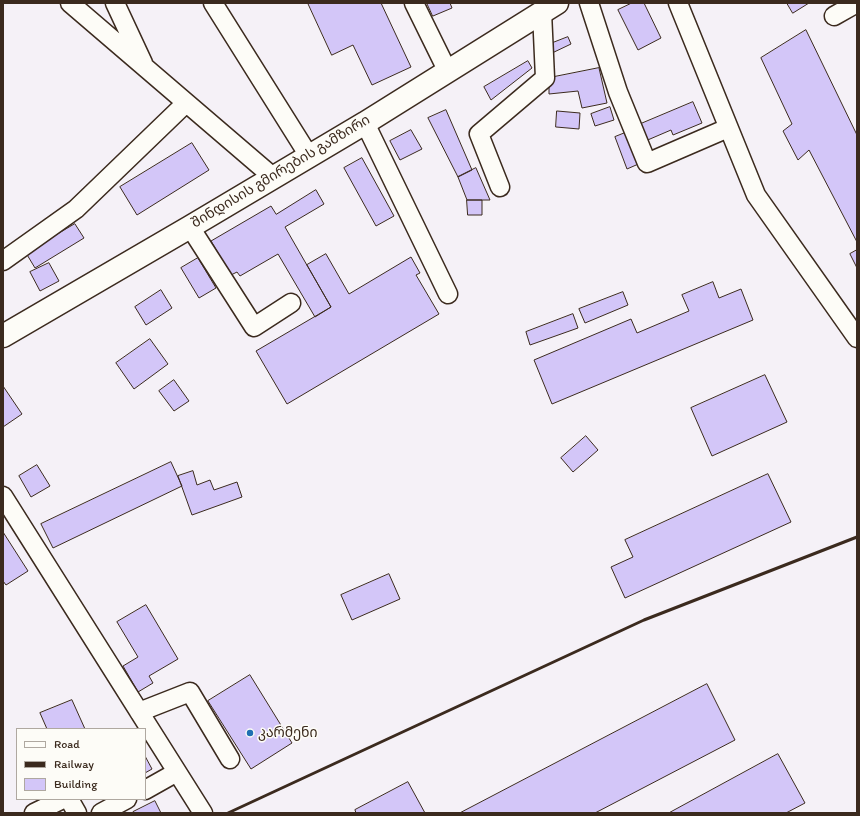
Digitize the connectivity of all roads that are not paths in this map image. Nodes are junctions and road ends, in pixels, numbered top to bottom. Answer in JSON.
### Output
{"nodes":[{"id":1,"x":70,"y":3,"type":"edge"},
{"id":2,"x":116,"y":3,"type":"edge"},
{"id":3,"x":213,"y":3,"type":"edge"},
{"id":4,"x":414,"y":3,"type":"edge"},
{"id":5,"x":589,"y":3,"type":"edge"},
{"id":6,"x":678,"y":3,"type":"edge"},
{"id":7,"x":857,"y":4,"type":"edge"},
{"id":8,"x":549,"y":8,"type":"edge"},
{"id":9,"x":834,"y":16,"type":"dead end"},
{"id":10,"x":146,"y":70,"type":"junction"},
{"id":11,"x":447,"y":70,"type":"junction"},
{"id":12,"x":186,"y":104,"type":"junction"},
{"id":13,"x":365,"y":123,"type":"junction"},
{"id":14,"x":728,"y":128,"type":"junction"},
{"id":15,"x":309,"y":156,"type":"junction"},
{"id":16,"x":273,"y":177,"type":"junction"},
{"id":17,"x":500,"y":186,"type":"dead end"},
{"id":18,"x":190,"y":227,"type":"junction"},
{"id":19,"x":3,"y":261,"type":"edge"},
{"id":20,"x":448,"y":294,"type":"dead end"},
{"id":21,"x":292,"y":303,"type":"dead end"},
{"id":22,"x":3,"y":336,"type":"edge"},
{"id":23,"x":857,"y":338,"type":"edge"},
{"id":24,"x":6,"y":508,"type":"edge"},
{"id":25,"x":139,"y":712,"type":"junction"},
{"id":26,"x":230,"y":759,"type":"dead end"},
{"id":27,"x":178,"y":772,"type":"junction"},
{"id":28,"x":146,"y":789,"type":"edge"},
{"id":29,"x":61,"y":800,"type":"edge"},
{"id":30,"x":70,"y":800,"type":"edge"},
{"id":31,"x":125,"y":800,"type":"edge"},
{"id":32,"x":203,"y":812,"type":"edge"},
{"id":33,"x":34,"y":813,"type":"edge"},
{"id":34,"x":77,"y":813,"type":"edge"},
{"id":35,"x":101,"y":813,"type":"edge"}],
"edges":[{"from":1,"to":10,"type":"street"},
{"from":2,"to":10,"type":"street"},
{"from":3,"to":15,"type":"street"},
{"from":4,"to":11,"type":"street"},
{"from":5,"to":14,"type":"street"},
{"from":6,"to":14,"type":"street"},
{"from":7,"to":9,"type":"street"},
{"from":8,"to":11,"type":"main road","name":"შინდისის გმირების გამზირი"},
{"from":8,"to":17,"type":"street"},
{"from":10,"to":12,"type":"street"},
{"from":11,"to":13,"type":"main road","name":"შინდისის გმირების გამზირი"},
{"from":12,"to":16,"type":"street"},
{"from":12,"to":19,"type":"street"},
{"from":13,"to":15,"type":"main road","name":"შინდისის გმირების გამზირი"},
{"from":13,"to":20,"type":"street"},
{"from":14,"to":23,"type":"street"},
{"from":15,"to":16,"type":"main road","name":"შინდისის გმირების გამზირი"},
{"from":16,"to":18,"type":"main road","name":"შინდისის გმირების გამზირი"},
{"from":18,"to":21,"type":"street"},
{"from":18,"to":22,"type":"main road","name":"შინდისის გმირების გამზირი"},
{"from":24,"to":25,"type":"street"},
{"from":25,"to":26,"type":"street"},
{"from":25,"to":27,"type":"street"},
{"from":27,"to":28,"type":"street"},
{"from":27,"to":32,"type":"street"},
{"from":29,"to":33,"type":"street"},
{"from":30,"to":34,"type":"street"},
{"from":31,"to":35,"type":"street"}]}
